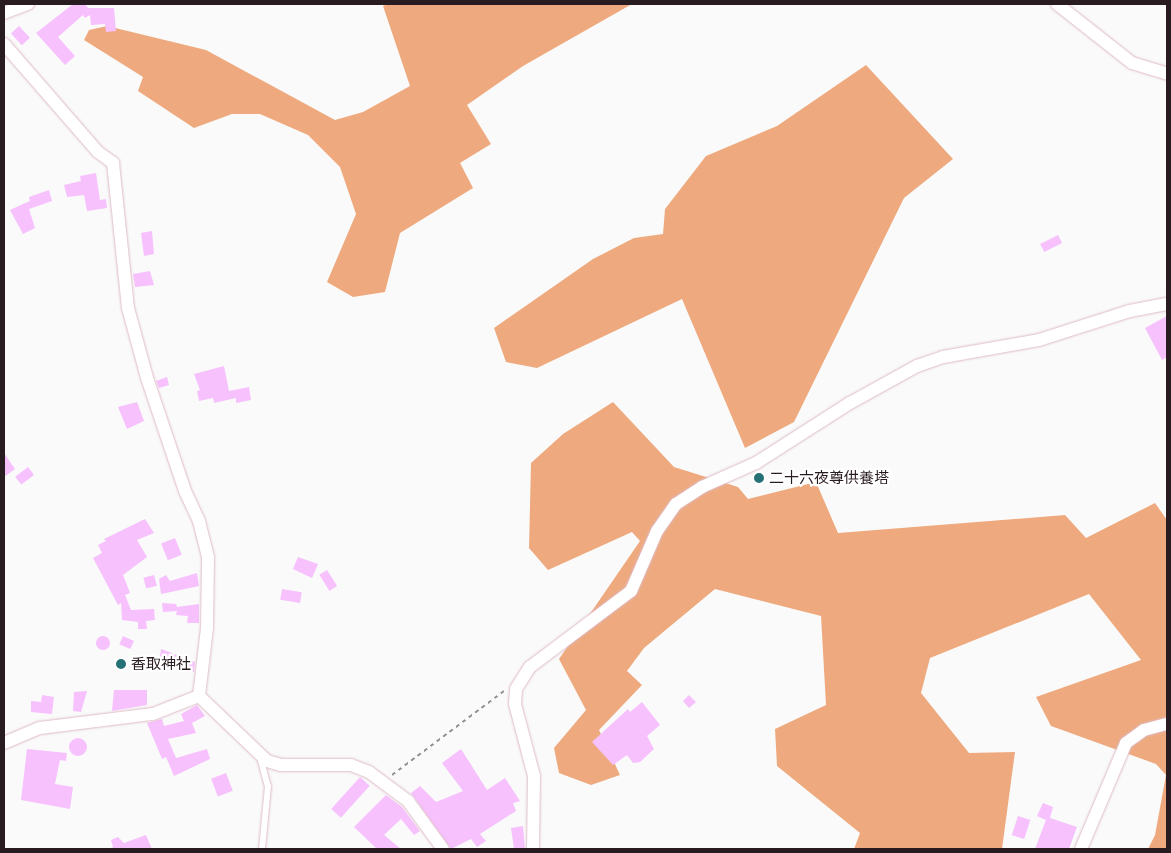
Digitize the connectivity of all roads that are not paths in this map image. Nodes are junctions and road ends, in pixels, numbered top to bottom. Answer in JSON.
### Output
{"nodes":[{"id":1,"x":28,"y":4,"type":"edge"},
{"id":2,"x":1057,"y":4,"type":"edge"},
{"id":3,"x":4,"y":13,"type":"edge"},
{"id":4,"x":4,"y":44,"type":"edge"},
{"id":5,"x":1167,"y":74,"type":"edge"},
{"id":6,"x":1167,"y":304,"type":"edge"},
{"id":7,"x":198,"y":696,"type":"junction"},
{"id":8,"x":1167,"y":724,"type":"edge"},
{"id":9,"x":4,"y":743,"type":"edge"},
{"id":10,"x":259,"y":756,"type":"junction"},
{"id":11,"x":262,"y":849,"type":"edge"},
{"id":12,"x":443,"y":849,"type":"edge"},
{"id":13,"x":533,"y":849,"type":"edge"},
{"id":14,"x":1081,"y":849,"type":"edge"}],
"edges":[{"from":1,"to":3,"type":"street"},
{"from":2,"to":5,"type":"street"},
{"from":4,"to":7,"type":"street"},
{"from":6,"to":13,"type":"street"},
{"from":7,"to":9,"type":"street"},
{"from":7,"to":10,"type":"street"},
{"from":8,"to":14,"type":"street"},
{"from":10,"to":11,"type":"lane"},
{"from":10,"to":12,"type":"street"}]}
